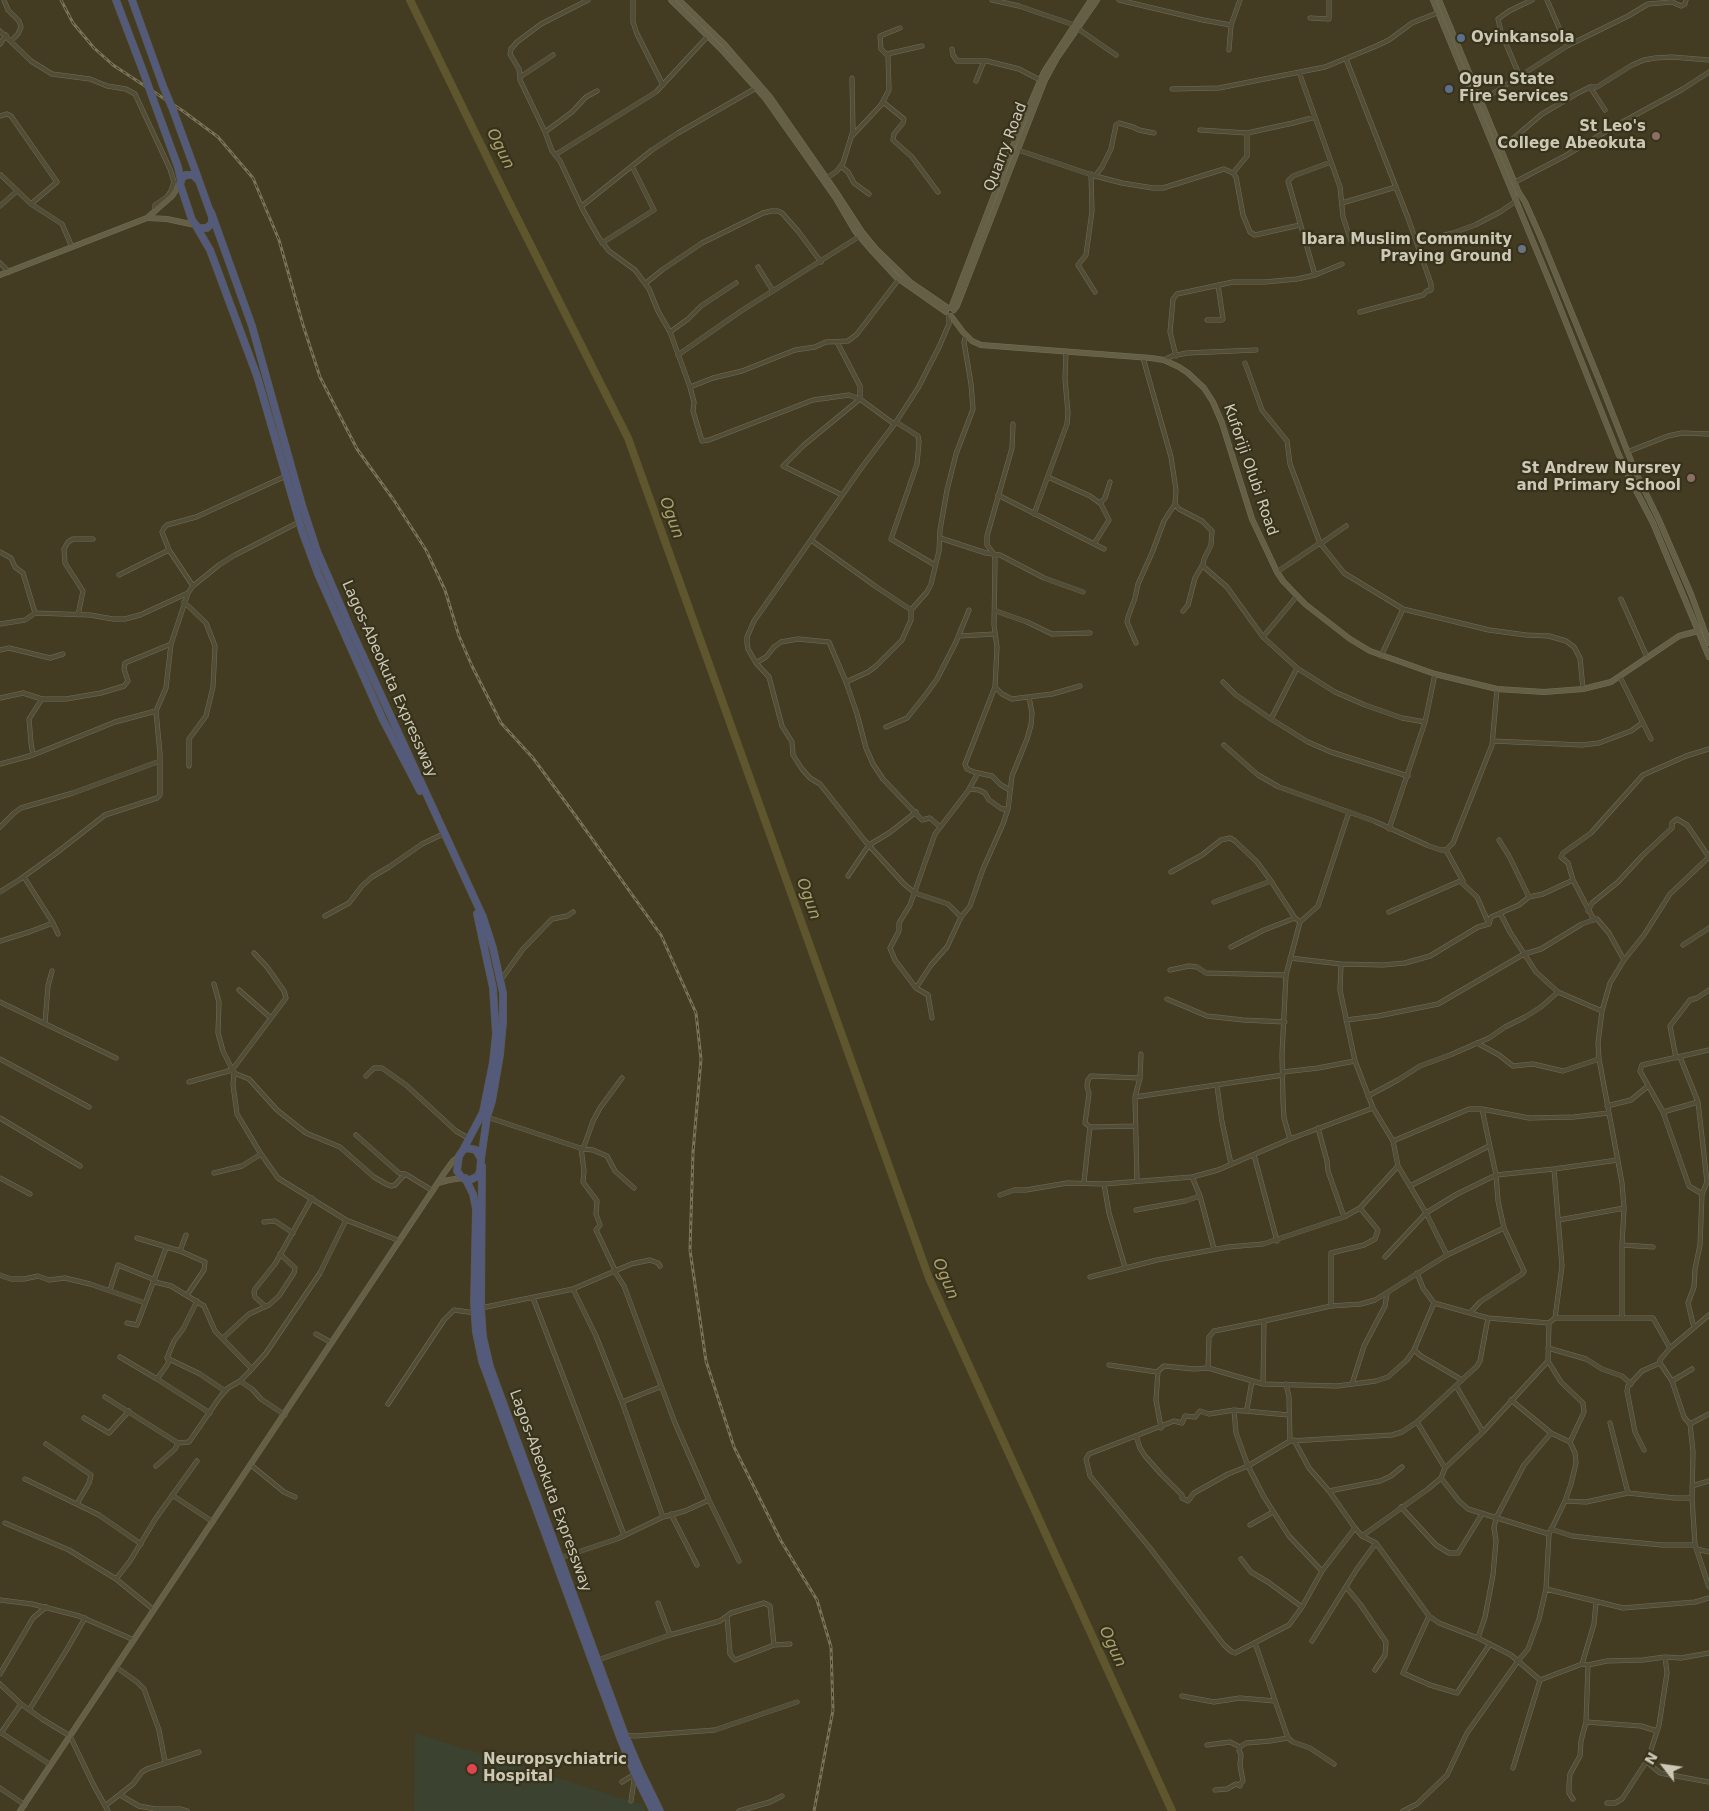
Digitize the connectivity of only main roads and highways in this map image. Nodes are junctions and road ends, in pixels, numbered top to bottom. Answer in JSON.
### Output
{"nodes":[{"id":1,"x":116,"y":0,"type":"edge"},
{"id":2,"x":132,"y":0,"type":"edge"},
{"id":3,"x":671,"y":0,"type":"edge"},
{"id":4,"x":679,"y":0,"type":"edge"},
{"id":5,"x":1091,"y":0,"type":"edge"},
{"id":6,"x":1097,"y":0,"type":"edge"},
{"id":7,"x":1433,"y":0,"type":"edge"},
{"id":8,"x":1439,"y":0,"type":"edge"},
{"id":9,"x":1075,"y":27,"type":"junction"},
{"id":10,"x":199,"y":181,"type":"junction"},
{"id":11,"x":180,"y":183,"type":"junction"},
{"id":12,"x":211,"y":212,"type":"junction"},
{"id":13,"x":147,"y":218,"type":"junction"},
{"id":14,"x":195,"y":225,"type":"junction"},
{"id":15,"x":0,"y":275,"type":"edge"},
{"id":16,"x":950,"y":312,"type":"junction"},
{"id":17,"x":297,"y":487,"type":"junction"},
{"id":18,"x":290,"y":490,"type":"junction"},
{"id":19,"x":1659,"y":520,"type":"junction"},
{"id":20,"x":1653,"y":522,"type":"junction"},
{"id":21,"x":1698,"y":631,"type":"junction"},
{"id":22,"x":1709,"y":643,"type":"edge"},
{"id":23,"x":1709,"y":657,"type":"edge"},
{"id":24,"x":461,"y":1153,"type":"junction"},
{"id":25,"x":482,"y":1162,"type":"junction"},
{"id":26,"x":464,"y":1178,"type":"junction"},
{"id":27,"x":438,"y":1184,"type":"junction"},
{"id":28,"x":478,"y":1311,"type":"junction"},
{"id":29,"x":20,"y":1811,"type":"edge"},
{"id":30,"x":653,"y":1811,"type":"edge"},
{"id":31,"x":660,"y":1811,"type":"edge"}],
"edges":[{"from":1,"to":11,"type":"highway","bridge":true},
{"from":2,"to":10,"type":"highway","bridge":true},
{"from":3,"to":16,"type":"main road"},
{"from":4,"to":16,"type":"main road"},
{"from":5,"to":9,"type":"main road","name":"Quarry Road"},
{"from":6,"to":9,"type":"main road","name":"Quarry Road"},
{"from":7,"to":20,"type":"main road"},
{"from":8,"to":19,"type":"main road"},
{"from":9,"to":16,"type":"main road","name":"Quarry Road"},
{"from":9,"to":16,"type":"main road","name":"Quarry Road"},
{"from":10,"to":11,"type":"highway"},
{"from":10,"to":12,"type":"highway","name":"Lagos-Abeokuta Expressway"},
{"from":11,"to":13,"type":"main road"},
{"from":11,"to":14,"type":"highway","name":"Lagos-Abeokuta Expressway"},
{"from":12,"to":14,"type":"highway"},
{"from":12,"to":17,"type":"highway","name":"Lagos-Abeokuta Expressway"},
{"from":13,"to":14,"type":"main road"},
{"from":13,"to":15,"type":"main road"},
{"from":14,"to":18,"type":"highway","name":"Lagos-Abeokuta Expressway"},
{"from":16,"to":21,"type":"main road","name":"Kuforiji Olubi Road"},
{"from":17,"to":18,"type":"highway"},
{"from":17,"to":25,"type":"highway","name":"Lagos-Abeokuta Expressway"},
{"from":18,"to":24,"type":"highway","name":"Lagos-Abeokuta Expressway"},
{"from":19,"to":20,"type":"main road"},
{"from":19,"to":22,"type":"main road"},
{"from":20,"to":21,"type":"main road"},
{"from":21,"to":23,"type":"main road"},
{"from":24,"to":25,"type":"highway"},
{"from":24,"to":26,"type":"highway"},
{"from":24,"to":27,"type":"main road"},
{"from":25,"to":26,"type":"highway"},
{"from":25,"to":28,"type":"highway","name":"Lagos-Abeokuta Expressway"},
{"from":26,"to":27,"type":"main road"},
{"from":26,"to":28,"type":"highway","name":"Lagos-Abeokuta Expressway"},
{"from":27,"to":29,"type":"main road"},
{"from":28,"to":30,"type":"highway","name":"Lagos-Abeokuta Expressway"},
{"from":28,"to":31,"type":"highway","name":"Lagos-Abeokuta Expressway"}]}
